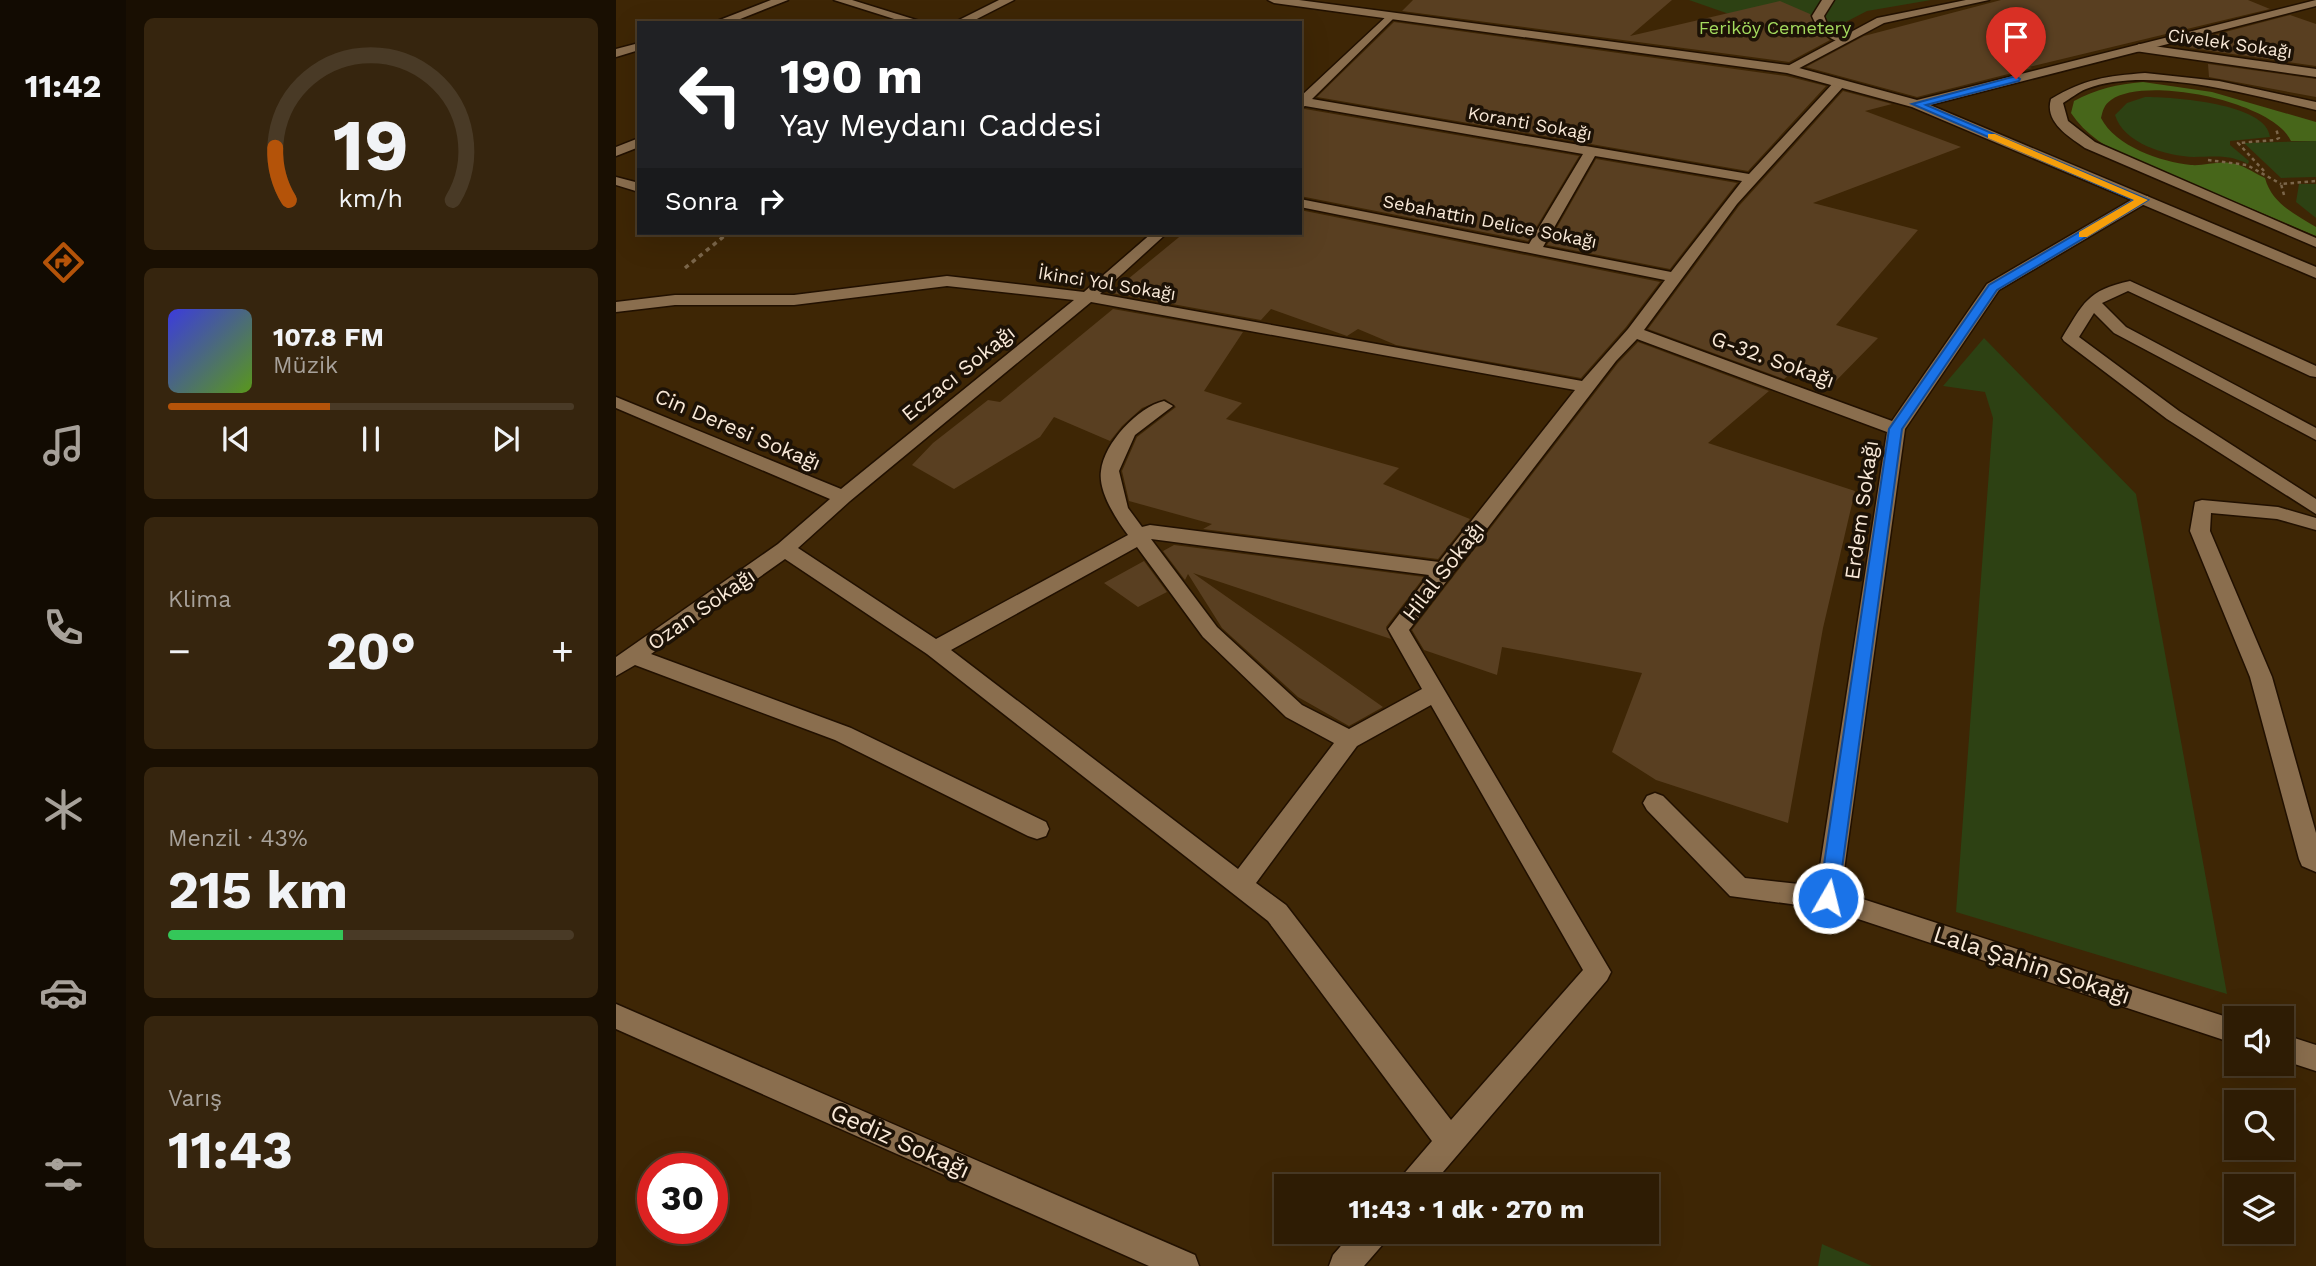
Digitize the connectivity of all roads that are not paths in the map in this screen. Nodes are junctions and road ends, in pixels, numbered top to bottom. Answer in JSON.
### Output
{"nodes":[{"id":1,"x":782,"y":0,"type":"edge"},
{"id":2,"x":841,"y":0,"type":"edge"},
{"id":3,"x":1008,"y":0,"type":"edge"},
{"id":4,"x":1274,"y":0,"type":"edge"},
{"id":5,"x":1828,"y":0,"type":"edge"},
{"id":6,"x":1983,"y":0,"type":"edge"},
{"id":7,"x":2316,"y":3,"type":"edge"},
{"id":8,"x":1390,"y":16,"type":"junction"},
{"id":9,"x":724,"y":21,"type":"edge"},
{"id":10,"x":913,"y":21,"type":"edge"},
{"id":11,"x":963,"y":21,"type":"edge"},
{"id":12,"x":1843,"y":40,"type":"junction"},
{"id":13,"x":2139,"y":48,"type":"junction"},
{"id":14,"x":636,"y":50,"type":"edge"},
{"id":15,"x":616,"y":53,"type":"edge"},
{"id":16,"x":1788,"y":69,"type":"junction"},
{"id":17,"x":2316,"y":73,"type":"edge"},
{"id":18,"x":1839,"y":84,"type":"junction"},
{"id":19,"x":1302,"y":101,"type":"edge"},
{"id":20,"x":1302,"y":102,"type":"edge"},
{"id":21,"x":1917,"y":104,"type":"junction"},
{"id":22,"x":2316,"y":106,"type":"edge"},
{"id":23,"x":637,"y":143,"type":"edge"},
{"id":24,"x":616,"y":152,"type":"edge"},
{"id":25,"x":1591,"y":152,"type":"junction"},
{"id":26,"x":1753,"y":179,"type":"junction"},
{"id":27,"x":616,"y":181,"type":"edge"},
{"id":28,"x":637,"y":187,"type":"edge"},
{"id":29,"x":2143,"y":200,"type":"junction"},
{"id":30,"x":1302,"y":203,"type":"edge"},
{"id":31,"x":1158,"y":235,"type":"edge"},
{"id":32,"x":2316,"y":243,"type":"edge"},
{"id":33,"x":1534,"y":250,"type":"junction"},
{"id":34,"x":2316,"y":273,"type":"edge"},
{"id":35,"x":1672,"y":277,"type":"junction"},
{"id":36,"x":1088,"y":297,"type":"junction"},
{"id":37,"x":2092,"y":302,"type":"junction"},
{"id":38,"x":616,"y":307,"type":"edge"},
{"id":39,"x":1634,"y":332,"type":"junction"},
{"id":40,"x":2316,"y":372,"type":"edge"},
{"id":41,"x":1587,"y":387,"type":"junction"},
{"id":42,"x":616,"y":402,"type":"edge"},
{"id":43,"x":1164,"y":406,"type":"dead end"},
{"id":44,"x":1896,"y":429,"type":"junction"},
{"id":45,"x":2316,"y":435,"type":"edge"},
{"id":46,"x":842,"y":497,"type":"junction"},
{"id":47,"x":2316,"y":508,"type":"edge"},
{"id":48,"x":2316,"y":524,"type":"edge"},
{"id":49,"x":1139,"y":537,"type":"junction"},
{"id":50,"x":785,"y":549,"type":"junction"},
{"id":51,"x":1444,"y":570,"type":"junction"},
{"id":52,"x":935,"y":649,"type":"junction"},
{"id":53,"x":625,"y":662,"type":"edge"},
{"id":54,"x":1435,"y":692,"type":"junction"},
{"id":55,"x":1349,"y":740,"type":"junction"},
{"id":56,"x":1655,"y":803,"type":"dead end"},
{"id":57,"x":1037,"y":829,"type":"dead end"},
{"id":58,"x":2316,"y":862,"type":"edge"},
{"id":59,"x":1240,"y":885,"type":"junction"},
{"id":60,"x":1828,"y":898,"type":"junction"},
{"id":61,"x":616,"y":1016,"type":"edge"},
{"id":62,"x":2224,"y":1028,"type":"edge"},
{"id":63,"x":2294,"y":1051,"type":"edge"},
{"id":64,"x":2316,"y":1058,"type":"edge"},
{"id":65,"x":1450,"y":1142,"type":"junction"},
{"id":66,"x":1422,"y":1174,"type":"edge"},
{"id":67,"x":1363,"y":1244,"type":"edge"},
{"id":68,"x":1184,"y":1266,"type":"edge"},
{"id":69,"x":1344,"y":1266,"type":"edge"}],
"edges":[{"from":1,"to":9,"type":"street"},
{"from":2,"to":10,"type":"street"},
{"from":3,"to":11,"type":"street"},
{"from":4,"to":8,"type":"street"},
{"from":5,"to":12,"type":"street"},
{"from":6,"to":12,"type":"street"},
{"from":7,"to":13,"type":"street"},
{"from":8,"to":16,"type":"street"},
{"from":8,"to":19,"type":"street"},
{"from":12,"to":16,"type":"street"},
{"from":13,"to":17,"type":"street","name":"Civelek Sokağı"},
{"from":13,"to":21,"type":"street"},
{"from":14,"to":15,"type":"street"},
{"from":16,"to":18,"type":"street"},
{"from":18,"to":21,"type":"street"},
{"from":18,"to":26,"type":"street","name":"Hilal Sokağı"},
{"from":20,"to":25,"type":"street","name":"Koranti Sokağı"},
{"from":21,"to":29,"type":"street"},
{"from":22,"to":32,"type":"street"},
{"from":23,"to":24,"type":"street"},
{"from":25,"to":26,"type":"street","name":"Koranti Sokağı"},
{"from":25,"to":33,"type":"street"},
{"from":26,"to":35,"type":"street","name":"Hilal Sokağı"},
{"from":27,"to":28,"type":"street"},
{"from":29,"to":34,"type":"street"},
{"from":29,"to":44,"type":"street","name":"Erdem Sokağı"},
{"from":30,"to":33,"type":"street","name":"Sebahattin Delice Sokağı"},
{"from":31,"to":36,"type":"street","name":"Eczacı Sokağı"},
{"from":33,"to":35,"type":"street","name":"Sebahattin Delice Sokağı"},
{"from":35,"to":39,"type":"street","name":"Hilal Sokağı"},
{"from":36,"to":38,"type":"street","name":"İkinci Yol Sokağı"},
{"from":36,"to":41,"type":"street","name":"İkinci Yol Sokağı"},
{"from":36,"to":46,"type":"street","name":"Eczacı Sokağı"},
{"from":37,"to":40,"type":"street"},
{"from":37,"to":45,"type":"street"},
{"from":37,"to":47,"type":"street"},
{"from":39,"to":41,"type":"street","name":"Hilal Sokağı"},
{"from":39,"to":44,"type":"street","name":"G-32. Sokağı"},
{"from":41,"to":51,"type":"street","name":"Hilal Sokağı"},
{"from":42,"to":46,"type":"street","name":"Cin Deresi Sokağı"},
{"from":43,"to":49,"type":"street"},
{"from":44,"to":60,"type":"street","name":"Erdem Sokağı"},
{"from":46,"to":50,"type":"street","name":"Eczacı Sokağı"},
{"from":48,"to":58,"type":"street"},
{"from":49,"to":51,"type":"street"},
{"from":49,"to":52,"type":"street"},
{"from":49,"to":55,"type":"street"},
{"from":50,"to":52,"type":"street"},
{"from":50,"to":53,"type":"street","name":"Ozan Sokağı"},
{"from":51,"to":54,"type":"street","name":"Hilal Sokağı"},
{"from":52,"to":59,"type":"street"},
{"from":53,"to":57,"type":"street"},
{"from":54,"to":55,"type":"street"},
{"from":54,"to":65,"type":"street","name":"Hilal Sokağı"},
{"from":55,"to":59,"type":"street"},
{"from":56,"to":60,"type":"street","name":"Lala Şahin Sokağı"},
{"from":59,"to":65,"type":"street"},
{"from":60,"to":62,"type":"street","name":"Lala Şahin Sokağı"},
{"from":61,"to":68,"type":"street","name":"Gediz Sokağı"},
{"from":63,"to":64,"type":"street"},
{"from":65,"to":66,"type":"street","name":"Hilal Sokağı"},
{"from":67,"to":69,"type":"street"}]}
